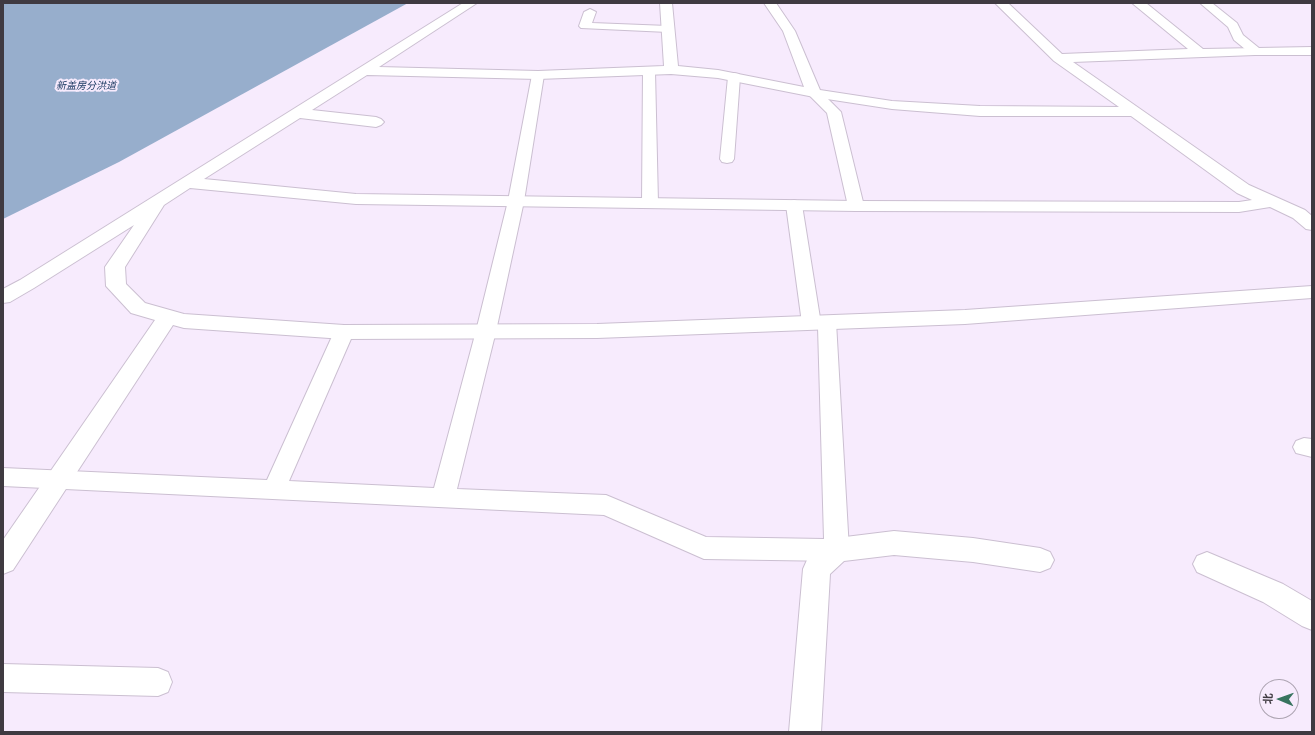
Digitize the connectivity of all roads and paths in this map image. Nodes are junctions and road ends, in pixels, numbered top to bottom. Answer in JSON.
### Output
{"nodes":[{"id":1,"x":471,"y":3,"type":"edge"},
{"id":2,"x":666,"y":3,"type":"edge"},
{"id":3,"x":770,"y":3,"type":"edge"},
{"id":4,"x":1001,"y":3,"type":"edge"},
{"id":5,"x":1138,"y":3,"type":"edge"},
{"id":6,"x":1205,"y":3,"type":"edge"},
{"id":7,"x":590,"y":12,"type":"dead end"},
{"id":8,"x":668,"y":29,"type":"junction"},
{"id":9,"x":1312,"y":50,"type":"edge"},
{"id":10,"x":1255,"y":51,"type":"junction"},
{"id":11,"x":1198,"y":52,"type":"junction"},
{"id":12,"x":1059,"y":58,"type":"junction"},
{"id":13,"x":671,"y":70,"type":"junction"},
{"id":14,"x":363,"y":71,"type":"junction"},
{"id":15,"x":649,"y":71,"type":"junction"},
{"id":16,"x":538,"y":75,"type":"junction"},
{"id":17,"x":734,"y":77,"type":"junction"},
{"id":18,"x":814,"y":93,"type":"junction"},
{"id":19,"x":1134,"y":112,"type":"junction"},
{"id":20,"x":298,"y":113,"type":"junction"},
{"id":21,"x":376,"y":122,"type":"dead end"},
{"id":22,"x":728,"y":159,"type":"dead end"},
{"id":23,"x":187,"y":183,"type":"junction"},
{"id":24,"x":158,"y":201,"type":"junction"},
{"id":25,"x":516,"y":201,"type":"junction"},
{"id":26,"x":1271,"y":202,"type":"junction"},
{"id":27,"x":650,"y":203,"type":"junction"},
{"id":28,"x":794,"y":205,"type":"junction"},
{"id":29,"x":856,"y":206,"type":"junction"},
{"id":30,"x":1308,"y":217,"type":"edge"},
{"id":31,"x":1312,"y":292,"type":"edge"},
{"id":32,"x":3,"y":297,"type":"edge"},
{"id":33,"x":168,"y":317,"type":"junction"},
{"id":34,"x":819,"y":322,"type":"junction"},
{"id":35,"x":486,"y":331,"type":"junction"},
{"id":36,"x":344,"y":332,"type":"junction"},
{"id":37,"x":3,"y":477,"type":"edge"},
{"id":38,"x":58,"y":480,"type":"junction"},
{"id":39,"x":274,"y":490,"type":"junction"},
{"id":40,"x":443,"y":498,"type":"junction"},
{"id":41,"x":837,"y":550,"type":"junction"},
{"id":42,"x":1040,"y":560,"type":"dead end"},
{"id":43,"x":3,"y":562,"type":"edge"},
{"id":44,"x":1207,"y":564,"type":"dead end"},
{"id":45,"x":1312,"y":617,"type":"edge"},
{"id":46,"x":3,"y":678,"type":"edge"},
{"id":47,"x":158,"y":682,"type":"dead end"},
{"id":48,"x":805,"y":732,"type":"edge"}],
"edges":[{"from":1,"to":14,"type":"street"},
{"from":2,"to":8,"type":"street"},
{"from":3,"to":18,"type":"street"},
{"from":4,"to":12,"type":"street"},
{"from":5,"to":11,"type":"street"},
{"from":6,"to":10,"type":"lane"},
{"from":7,"to":8,"type":"lane"},
{"from":8,"to":13,"type":"street"},
{"from":9,"to":10,"type":"street"},
{"from":10,"to":11,"type":"street"},
{"from":11,"to":12,"type":"street"},
{"from":12,"to":19,"type":"street"},
{"from":13,"to":15,"type":"street"},
{"from":13,"to":17,"type":"street"},
{"from":14,"to":16,"type":"street"},
{"from":14,"to":20,"type":"street"},
{"from":15,"to":16,"type":"street"},
{"from":15,"to":27,"type":"lane"},
{"from":16,"to":25,"type":"lane"},
{"from":17,"to":18,"type":"street"},
{"from":17,"to":22,"type":"lane"},
{"from":18,"to":19,"type":"street"},
{"from":18,"to":29,"type":"lane"},
{"from":19,"to":26,"type":"street"},
{"from":20,"to":21,"type":"street"},
{"from":20,"to":23,"type":"street"},
{"from":23,"to":24,"type":"street"},
{"from":23,"to":25,"type":"street"},
{"from":24,"to":32,"type":"street"},
{"from":24,"to":33,"type":"street"},
{"from":25,"to":27,"type":"street"},
{"from":25,"to":35,"type":"lane"},
{"from":26,"to":29,"type":"street"},
{"from":26,"to":30,"type":"street"},
{"from":27,"to":28,"type":"street"},
{"from":28,"to":29,"type":"street"},
{"from":28,"to":34,"type":"lane"},
{"from":31,"to":34,"type":"street"},
{"from":33,"to":36,"type":"street"},
{"from":33,"to":38,"type":"street"},
{"from":34,"to":35,"type":"street"},
{"from":34,"to":41,"type":"lane"},
{"from":35,"to":36,"type":"street"},
{"from":35,"to":40,"type":"lane"},
{"from":36,"to":39,"type":"lane"},
{"from":37,"to":38,"type":"lane"},
{"from":38,"to":39,"type":"lane"},
{"from":38,"to":43,"type":"street"},
{"from":39,"to":40,"type":"lane"},
{"from":40,"to":41,"type":"lane"},
{"from":41,"to":42,"type":"street"},
{"from":41,"to":48,"type":"street"},
{"from":44,"to":45,"type":"street"},
{"from":46,"to":47,"type":"lane"}]}
